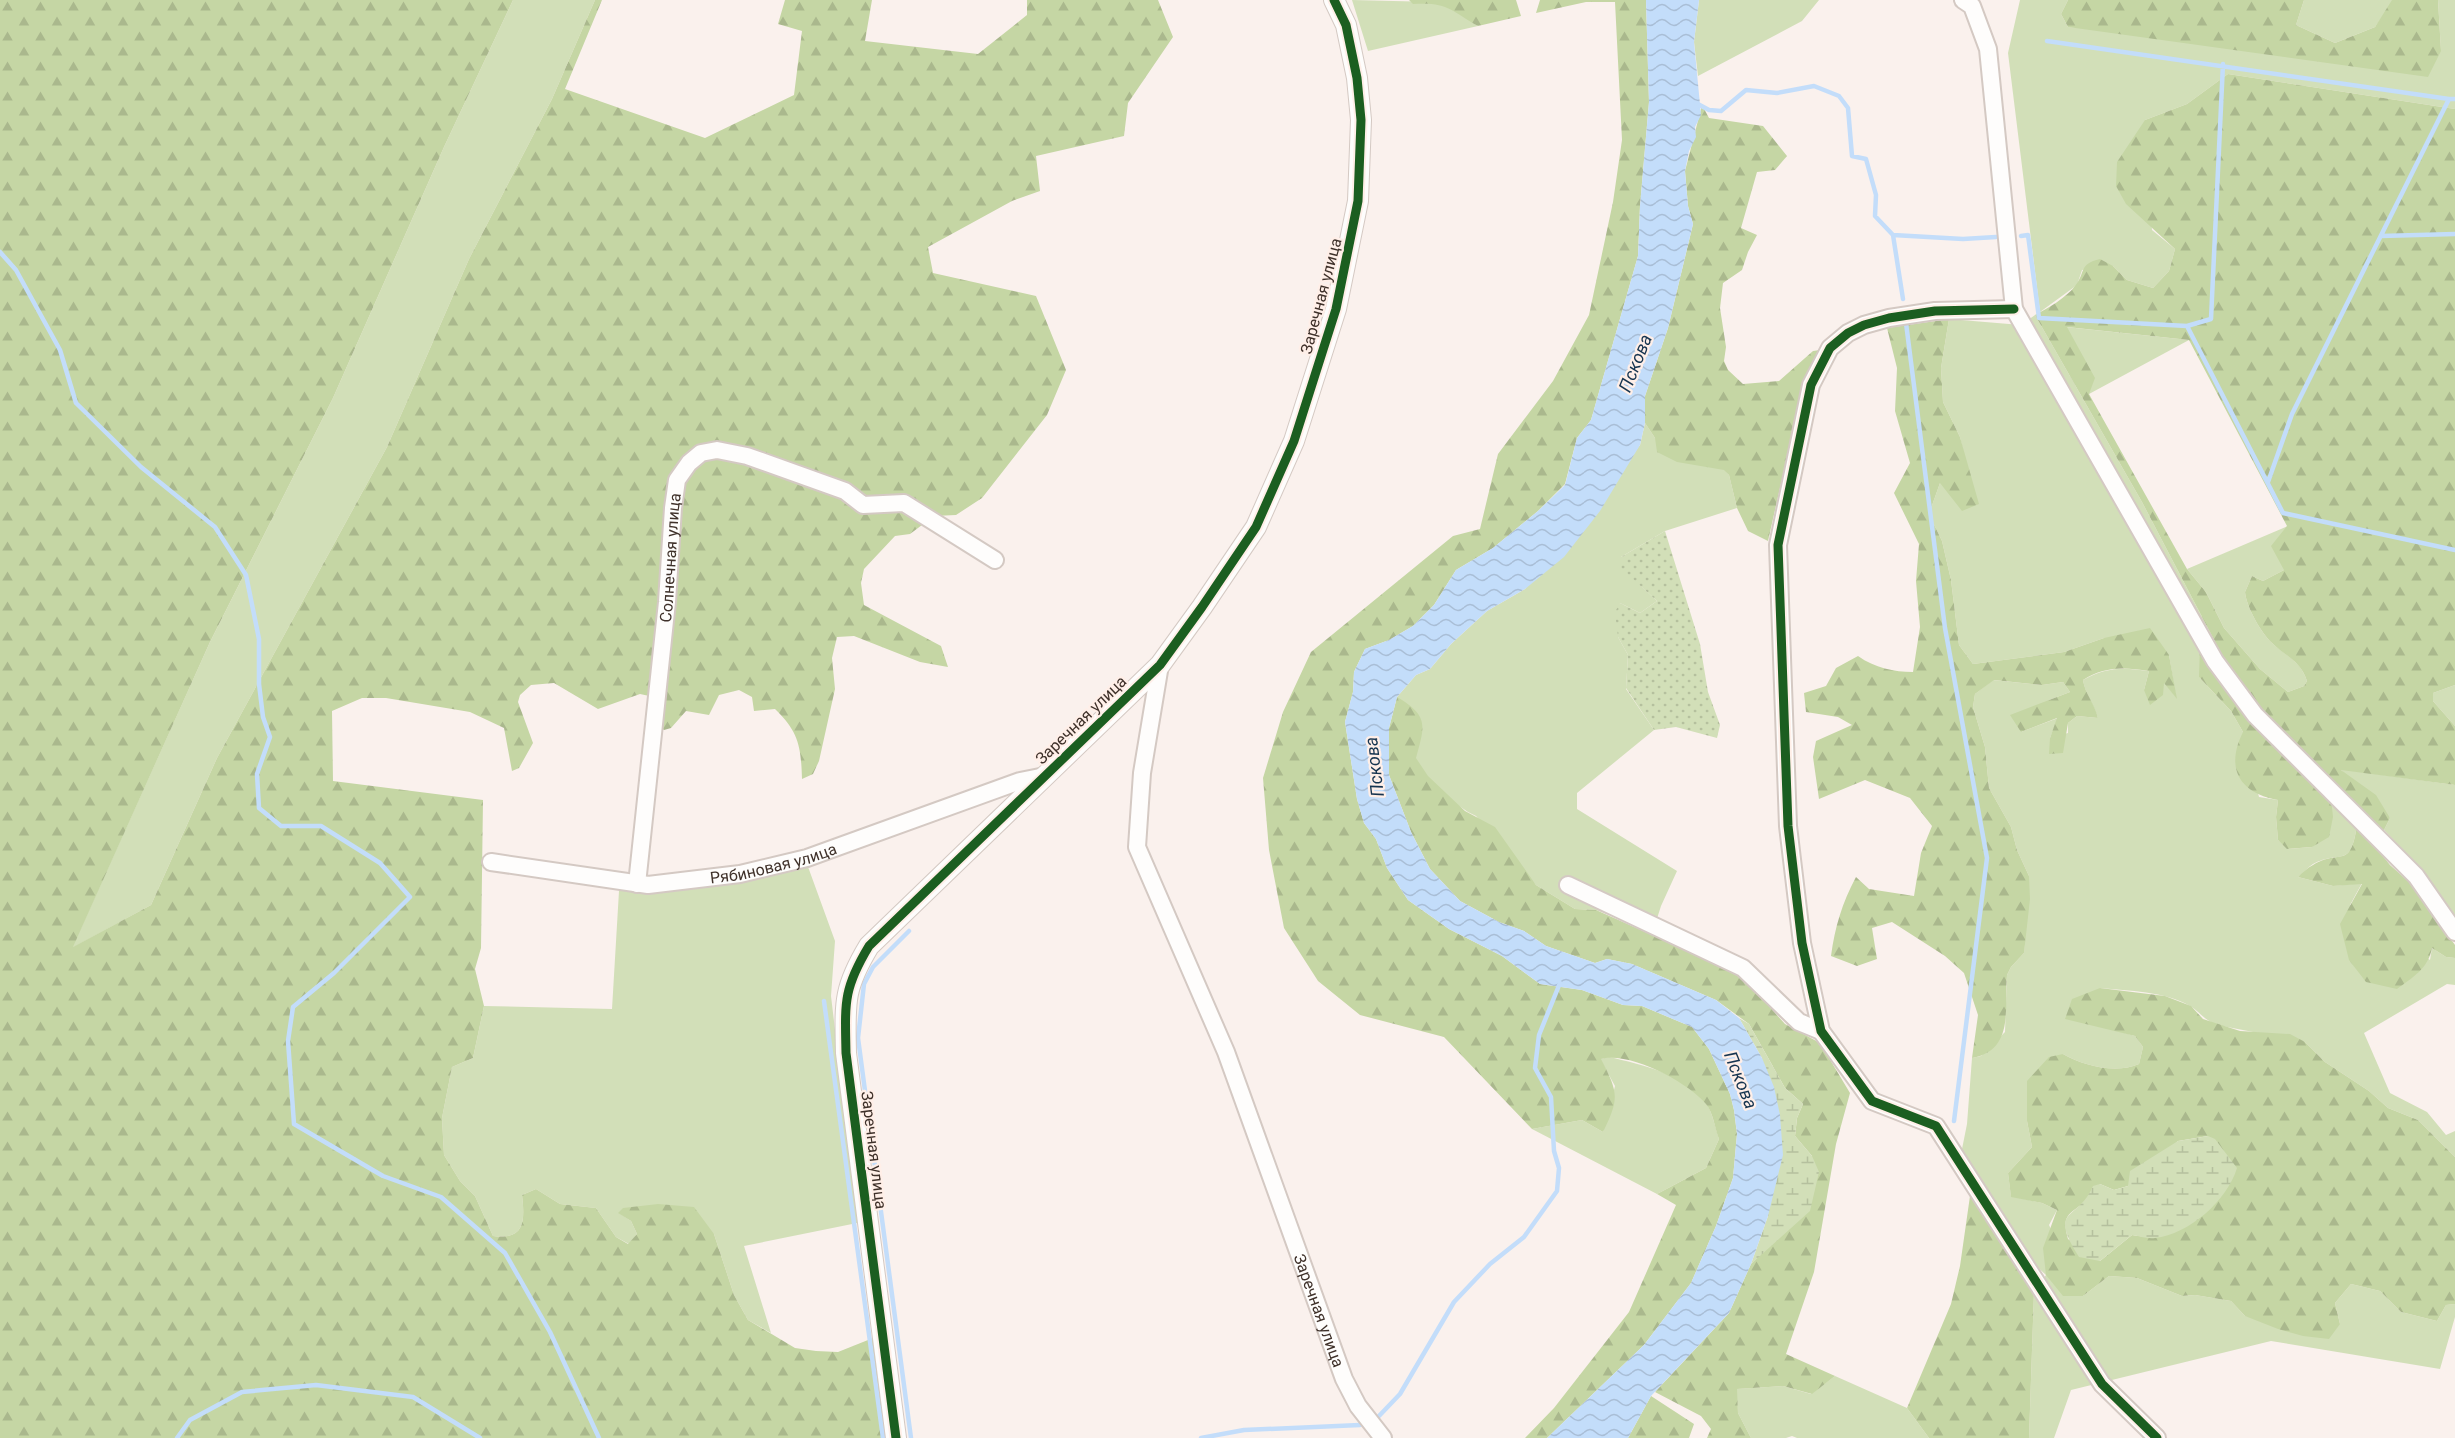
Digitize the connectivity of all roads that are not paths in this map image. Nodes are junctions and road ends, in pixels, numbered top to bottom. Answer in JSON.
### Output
{"nodes":[{"id":1,"x":1334,"y":0,"type":"edge"},
{"id":2,"x":1963,"y":0,"type":"edge"},
{"id":3,"x":2014,"y":309,"type":"junction"},
{"id":4,"x":995,"y":561,"type":"dead end"},
{"id":5,"x":1160,"y":665,"type":"junction"},
{"id":6,"x":1045,"y":776,"type":"junction"},
{"id":7,"x":491,"y":862,"type":"dead end"},
{"id":8,"x":637,"y":884,"type":"junction"},
{"id":9,"x":1568,"y":885,"type":"dead end"},
{"id":10,"x":2455,"y":932,"type":"edge"},
{"id":11,"x":1821,"y":1031,"type":"junction"},
{"id":12,"x":896,"y":1438,"type":"edge"},
{"id":13,"x":1383,"y":1438,"type":"edge"},
{"id":14,"x":2157,"y":1438,"type":"edge"}],
"edges":[{"from":1,"to":5,"type":"street","name":"Заречная улица"},
{"from":2,"to":3,"type":"street"},
{"from":3,"to":10,"type":"street"},
{"from":3,"to":11,"type":"street"},
{"from":4,"to":8,"type":"street","name":"Солнечная улица"},
{"from":5,"to":6,"type":"street","name":"Заречная улица"},
{"from":5,"to":13,"type":"street","name":"Заречная улица"},
{"from":6,"to":8,"type":"street","name":"Рябиновая улица"},
{"from":6,"to":12,"type":"street","name":"Заречная улица"},
{"from":7,"to":8,"type":"street","name":"Рябиновая улица"},
{"from":9,"to":11,"type":"street"},
{"from":11,"to":14,"type":"street"}]}
